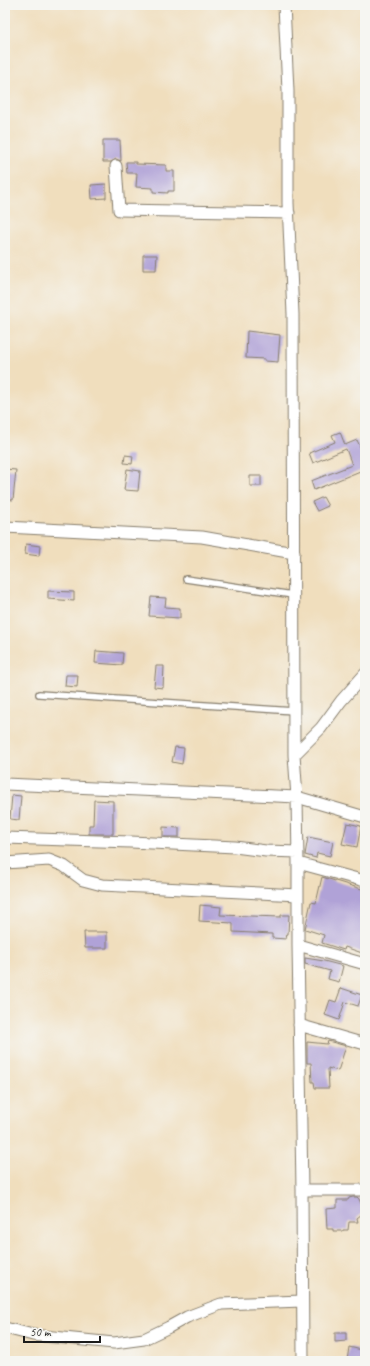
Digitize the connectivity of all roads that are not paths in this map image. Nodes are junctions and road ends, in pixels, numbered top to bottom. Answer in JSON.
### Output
{"nodes":[{"id":1,"x":284,"y":5,"type":"edge"},
{"id":2,"x":116,"y":166,"type":"dead end"},
{"id":3,"x":289,"y":213,"type":"junction"},
{"id":4,"x":5,"y":527,"type":"edge"},
{"id":5,"x":294,"y":553,"type":"junction"},
{"id":6,"x":186,"y":579,"type":"dead end"},
{"id":7,"x":293,"y":595,"type":"junction"},
{"id":8,"x":365,"y":674,"type":"edge"},
{"id":9,"x":39,"y":694,"type":"dead end"},
{"id":10,"x":294,"y":711,"type":"junction"},
{"id":11,"x":294,"y":754,"type":"junction"},
{"id":12,"x":5,"y":784,"type":"edge"},
{"id":13,"x":297,"y":797,"type":"junction"},
{"id":14,"x":365,"y":818,"type":"edge"},
{"id":15,"x":5,"y":838,"type":"edge"},
{"id":16,"x":298,"y":857,"type":"junction"},
{"id":17,"x":5,"y":863,"type":"edge"},
{"id":18,"x":365,"y":881,"type":"edge"},
{"id":19,"x":298,"y":895,"type":"junction"},
{"id":20,"x":298,"y":946,"type":"junction"},
{"id":21,"x":365,"y":964,"type":"edge"},
{"id":22,"x":299,"y":1026,"type":"junction"},
{"id":23,"x":365,"y":1044,"type":"edge"},
{"id":24,"x":302,"y":1190,"type":"junction"},
{"id":25,"x":365,"y":1190,"type":"edge"},
{"id":26,"x":302,"y":1301,"type":"junction"},
{"id":27,"x":5,"y":1328,"type":"edge"},
{"id":28,"x":303,"y":1361,"type":"edge"}],
"edges":[{"from":1,"to":3,"type":"street"},
{"from":2,"to":3,"type":"street"},
{"from":3,"to":5,"type":"street"},
{"from":4,"to":5,"type":"street"},
{"from":5,"to":7,"type":"street"},
{"from":6,"to":7,"type":"lane"},
{"from":7,"to":10,"type":"street"},
{"from":8,"to":11,"type":"street"},
{"from":9,"to":10,"type":"lane"},
{"from":10,"to":11,"type":"street"},
{"from":11,"to":13,"type":"street"},
{"from":12,"to":13,"type":"street"},
{"from":13,"to":14,"type":"street"},
{"from":13,"to":16,"type":"street"},
{"from":15,"to":16,"type":"street"},
{"from":16,"to":18,"type":"street"},
{"from":16,"to":19,"type":"street"},
{"from":17,"to":19,"type":"street"},
{"from":19,"to":20,"type":"street"},
{"from":20,"to":21,"type":"street"},
{"from":20,"to":22,"type":"street"},
{"from":22,"to":23,"type":"street"},
{"from":22,"to":24,"type":"street"},
{"from":24,"to":25,"type":"street"},
{"from":24,"to":26,"type":"street"},
{"from":26,"to":27,"type":"street"},
{"from":26,"to":28,"type":"street"}]}
